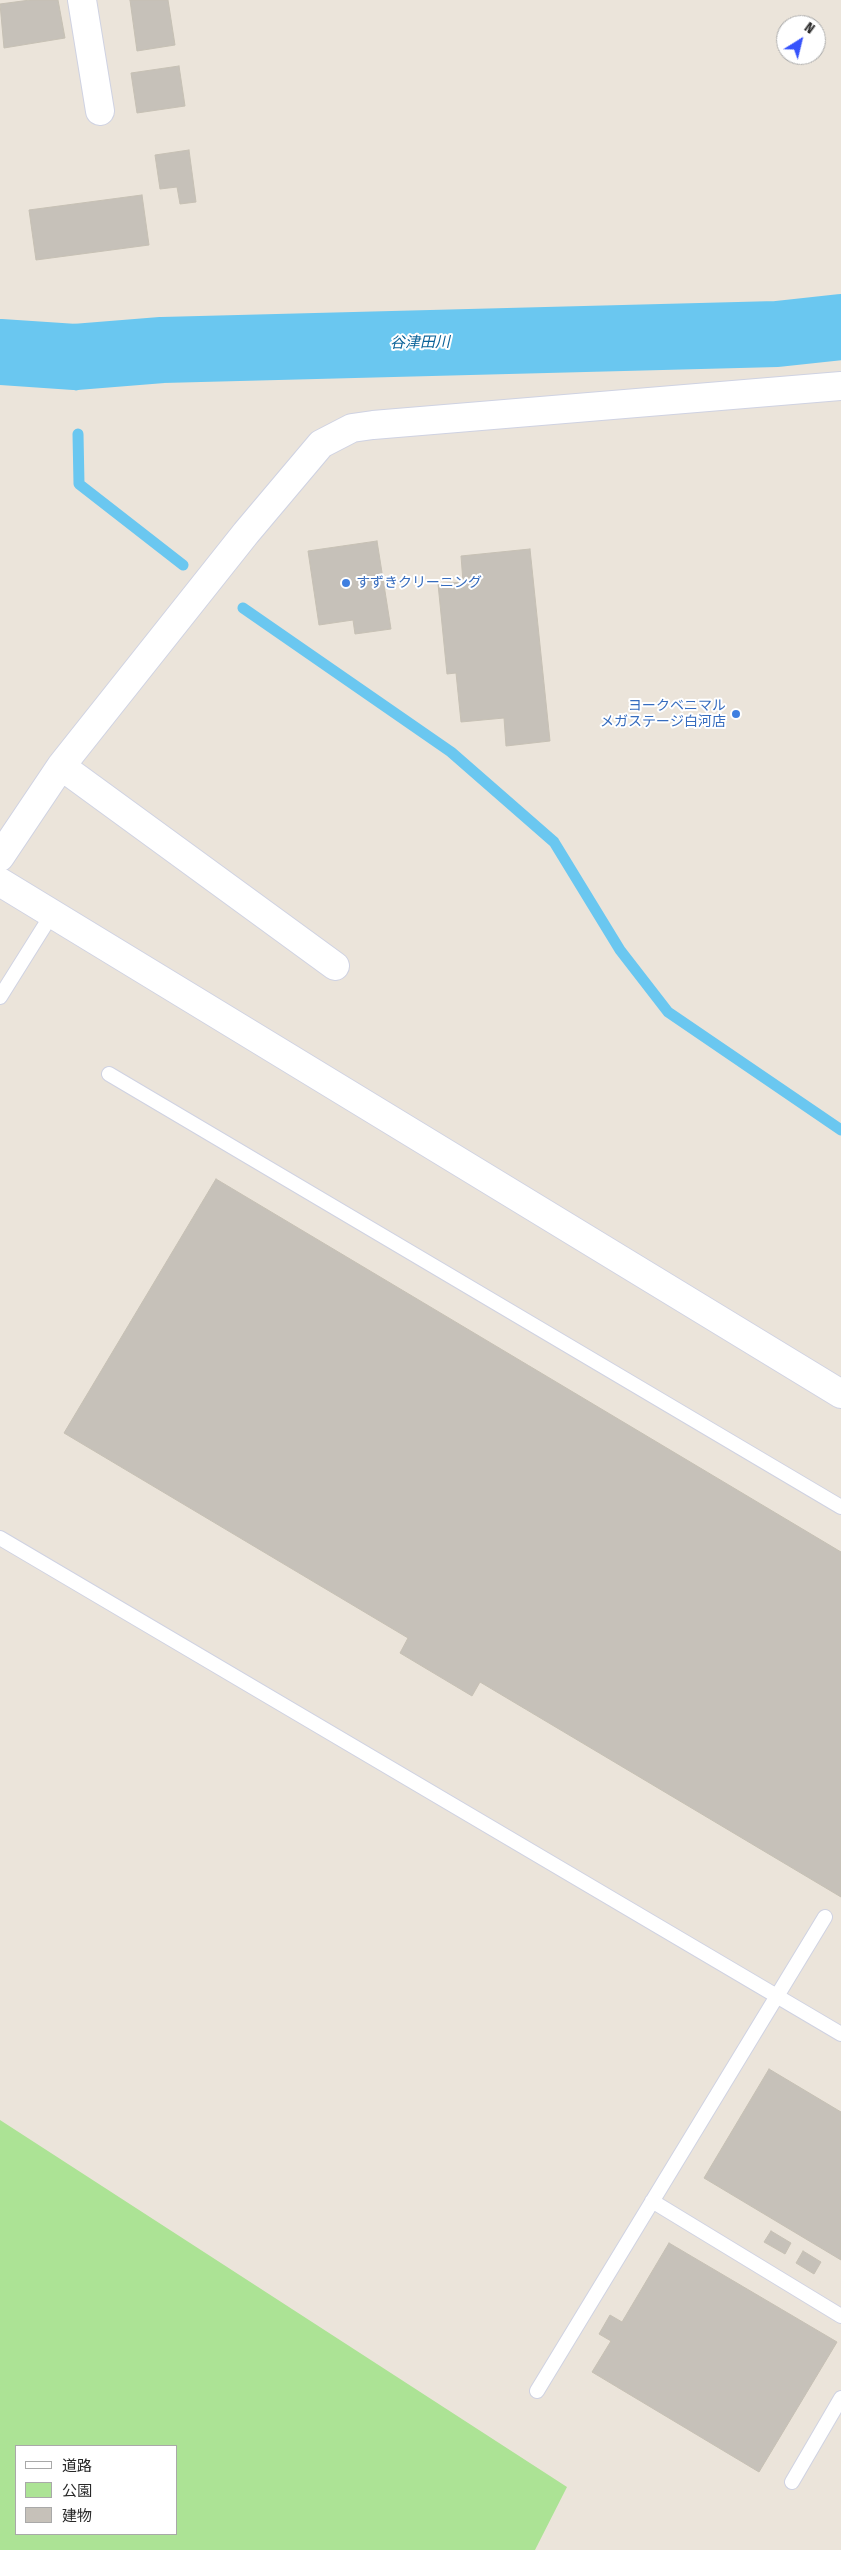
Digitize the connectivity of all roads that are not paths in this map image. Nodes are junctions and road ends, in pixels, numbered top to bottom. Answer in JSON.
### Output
{"nodes":[{"id":1,"x":82,"y":0,"type":"edge"},
{"id":2,"x":100,"y":111,"type":"dead end"},
{"id":3,"x":841,"y":386,"type":"edge"},
{"id":4,"x":61,"y":766,"type":"junction"},
{"id":5,"x":0,"y":857,"type":"edge"},
{"id":6,"x":0,"y":882,"type":"edge"},
{"id":7,"x":52,"y":914,"type":"junction"},
{"id":8,"x":335,"y":966,"type":"dead end"},
{"id":9,"x":0,"y":997,"type":"edge"},
{"id":10,"x":109,"y":1074,"type":"dead end"},
{"id":11,"x":841,"y":1394,"type":"edge"},
{"id":12,"x":841,"y":1508,"type":"edge"},
{"id":13,"x":0,"y":1538,"type":"edge"},
{"id":14,"x":825,"y":1917,"type":"dead end"},
{"id":15,"x":776,"y":1995,"type":"junction"},
{"id":16,"x":841,"y":2034,"type":"edge"},
{"id":17,"x":652,"y":2201,"type":"junction"},
{"id":18,"x":841,"y":2316,"type":"edge"},
{"id":19,"x":537,"y":2391,"type":"dead end"},
{"id":20,"x":841,"y":2398,"type":"edge"},
{"id":21,"x":792,"y":2482,"type":"dead end"}],
"edges":[{"from":1,"to":2,"type":"street"},
{"from":3,"to":4,"type":"street"},
{"from":4,"to":5,"type":"street"},
{"from":4,"to":8,"type":"street"},
{"from":6,"to":7,"type":"street"},
{"from":7,"to":9,"type":"lane"},
{"from":7,"to":11,"type":"street"},
{"from":10,"to":12,"type":"lane"},
{"from":13,"to":15,"type":"lane"},
{"from":14,"to":15,"type":"lane"},
{"from":15,"to":16,"type":"lane"},
{"from":15,"to":17,"type":"lane"},
{"from":17,"to":18,"type":"lane"},
{"from":17,"to":19,"type":"lane"},
{"from":20,"to":21,"type":"lane"}]}
